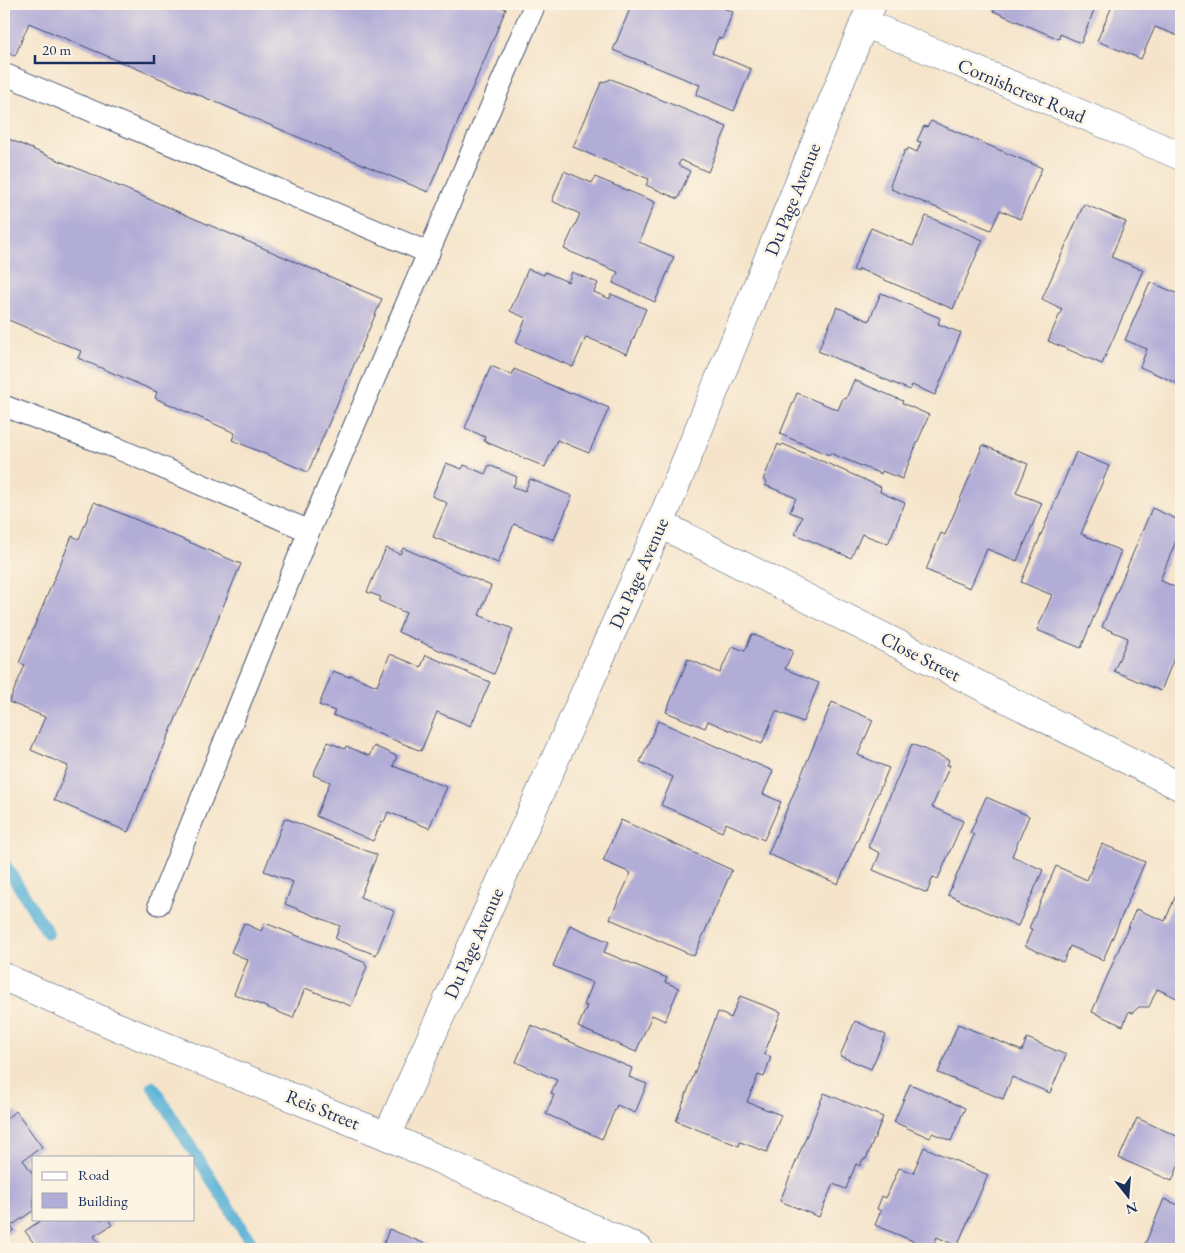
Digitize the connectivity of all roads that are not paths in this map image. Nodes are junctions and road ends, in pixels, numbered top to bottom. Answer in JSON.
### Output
{"nodes":[{"id":1,"x":535,"y":4,"type":"edge"},
{"id":2,"x":868,"y":14,"type":"edge"},
{"id":3,"x":4,"y":74,"type":"edge"},
{"id":4,"x":1181,"y":156,"type":"edge"},
{"id":5,"x":428,"y":253,"type":"junction"},
{"id":6,"x":4,"y":406,"type":"edge"},
{"id":7,"x":660,"y":524,"type":"junction"},
{"id":8,"x":309,"y":531,"type":"junction"},
{"id":9,"x":1181,"y":787,"type":"edge"},
{"id":10,"x":159,"y":904,"type":"dead end"},
{"id":11,"x":4,"y":977,"type":"edge"},
{"id":12,"x":387,"y":1136,"type":"junction"},
{"id":13,"x":639,"y":1249,"type":"edge"}],
"edges":[{"from":1,"to":5,"type":"lane"},
{"from":2,"to":4,"type":"street","name":"Cornishcrest Road"},
{"from":2,"to":7,"type":"street","name":"Du Page Avenue"},
{"from":3,"to":5,"type":"lane"},
{"from":5,"to":8,"type":"lane"},
{"from":6,"to":8,"type":"lane"},
{"from":7,"to":9,"type":"street","name":"Close Street"},
{"from":7,"to":12,"type":"street","name":"Du Page Avenue"},
{"from":8,"to":10,"type":"lane"},
{"from":11,"to":12,"type":"street","name":"Reis Street"},
{"from":12,"to":13,"type":"street","name":"Reis Street"}]}
